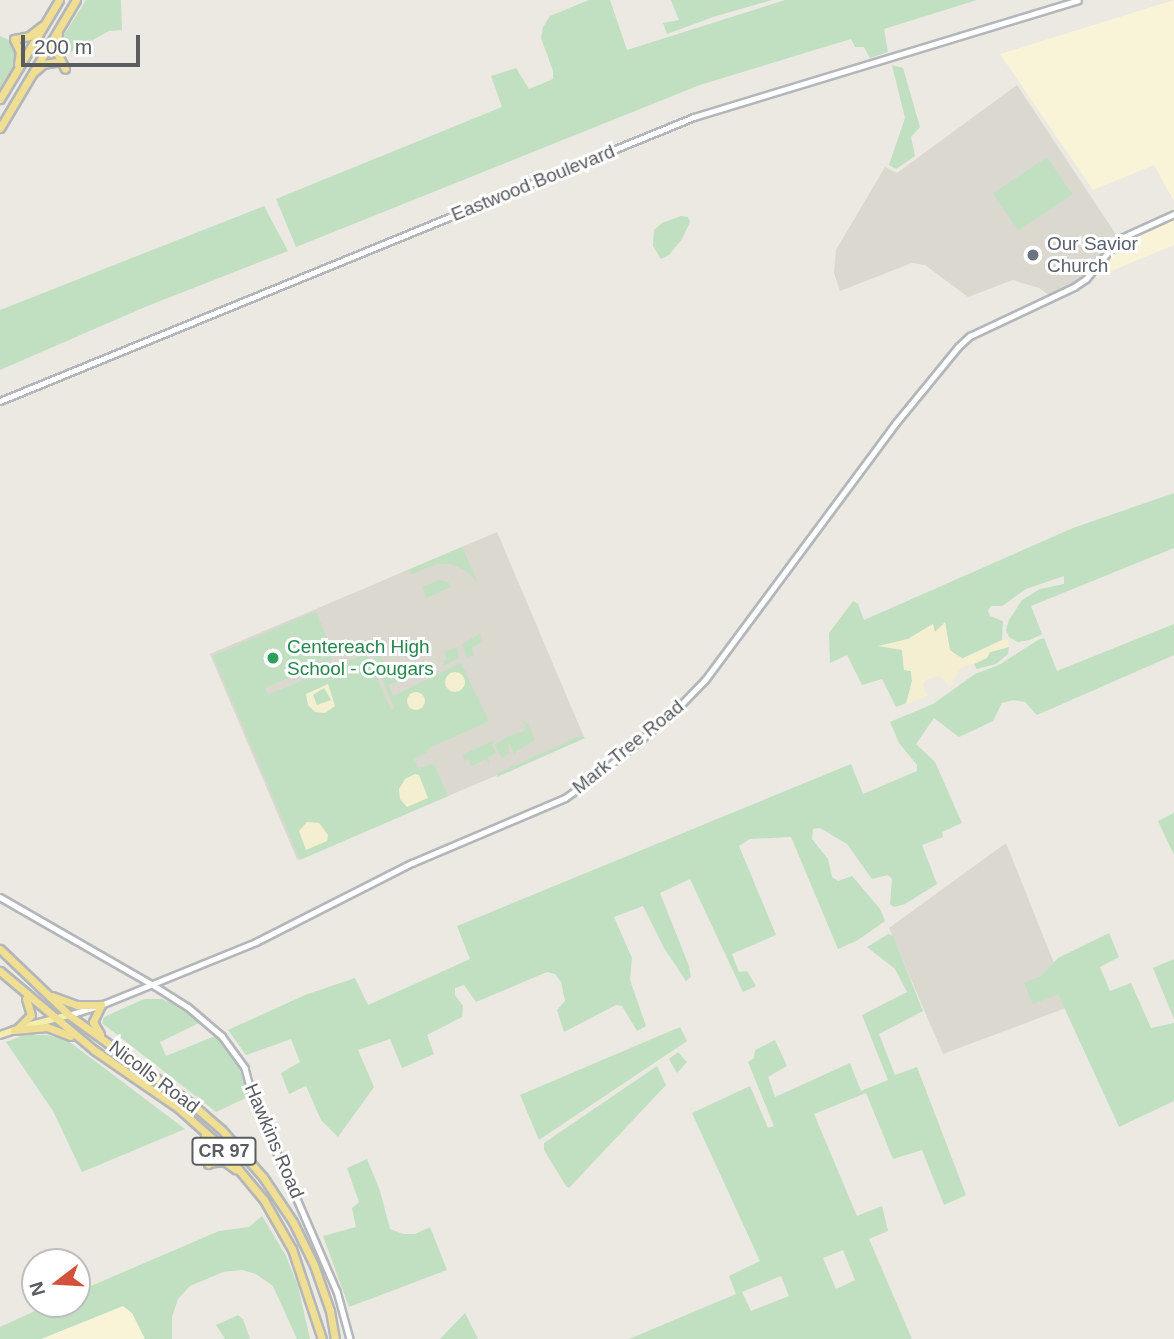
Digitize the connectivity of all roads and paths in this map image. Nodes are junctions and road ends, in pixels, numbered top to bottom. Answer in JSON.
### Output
{"nodes":[{"id":1,"x":59,"y":0,"type":"edge"},
{"id":2,"x":76,"y":0,"type":"edge"},
{"id":3,"x":1078,"y":0,"type":"edge"},
{"id":4,"x":48,"y":20,"type":"junction"},
{"id":5,"x":62,"y":20,"type":"junction"},
{"id":6,"x":55,"y":62,"type":"dead end"},
{"id":7,"x":65,"y":69,"type":"dead end"},
{"id":8,"x":29,"y":75,"type":"junction"},
{"id":9,"x":11,"y":81,"type":"junction"},
{"id":10,"x":0,"y":99,"type":"edge"},
{"id":11,"x":0,"y":128,"type":"edge"},
{"id":12,"x":1174,"y":214,"type":"edge"},
{"id":13,"x":0,"y":401,"type":"edge"},
{"id":14,"x":0,"y":897,"type":"edge"},
{"id":15,"x":0,"y":949,"type":"edge"},
{"id":16,"x":0,"y":970,"type":"edge"},
{"id":17,"x":153,"y":985,"type":"junction"},
{"id":18,"x":38,"y":987,"type":"junction"},
{"id":19,"x":20,"y":990,"type":"junction"},
{"id":20,"x":102,"y":1005,"type":"junction"},
{"id":21,"x":69,"y":1015,"type":"junction"},
{"id":22,"x":55,"y":1018,"type":"junction"},
{"id":23,"x":15,"y":1030,"type":"junction"},
{"id":24,"x":0,"y":1035,"type":"edge"},
{"id":25,"x":107,"y":1042,"type":"junction"},
{"id":26,"x":94,"y":1050,"type":"junction"},
{"id":27,"x":201,"y":1129,"type":"junction"},
{"id":28,"x":243,"y":1174,"type":"junction"},
{"id":29,"x":322,"y":1339,"type":"edge"},
{"id":30,"x":335,"y":1339,"type":"edge"},
{"id":31,"x":350,"y":1339,"type":"edge"}],
"edges":[{"from":1,"to":4,"type":"highway"},
{"from":2,"to":5,"type":"highway"},
{"from":3,"to":13,"type":"street","name":"Eastwood Boulevard"},
{"from":4,"to":9,"type":"highway"},
{"from":4,"to":9,"type":"highway"},
{"from":5,"to":7,"type":"highway"},
{"from":5,"to":8,"type":"highway"},
{"from":6,"to":8,"type":"highway"},
{"from":8,"to":11,"type":"highway"},
{"from":9,"to":10,"type":"highway"},
{"from":12,"to":17,"type":"street","name":"Mark Tree Road"},
{"from":14,"to":17,"type":"street","name":"Hawkins Road"},
{"from":15,"to":18,"type":"highway","name":"Nicolls Road","number":"CR 97"},
{"from":16,"to":19,"type":"highway","name":"Nicolls Road","number":"CR 97"},
{"from":16,"to":21,"type":"highway"},
{"from":17,"to":20,"type":"street","name":"Mark Tree Road"},
{"from":17,"to":31,"type":"street","name":"Hawkins Road"},
{"from":18,"to":20,"type":"highway"},
{"from":18,"to":21,"type":"highway","name":"Nicolls Road","number":"CR 97"},
{"from":19,"to":22,"type":"highway","name":"Nicolls Road","number":"CR 97"},
{"from":19,"to":23,"type":"highway"},
{"from":20,"to":21,"type":"street","name":"Mark Tree Road"},
{"from":20,"to":25,"type":"highway"},
{"from":21,"to":22,"type":"main road","name":"Mark Tree Road"},
{"from":21,"to":25,"type":"highway","name":"Nicolls Road","number":"CR 97"},
{"from":22,"to":23,"type":"main road","name":"Mark Tree Road"},
{"from":22,"to":26,"type":"highway","name":"Nicolls Road","number":"CR 97"},
{"from":23,"to":24,"type":"main road","name":"Mark Tree Road"},
{"from":23,"to":26,"type":"highway"},
{"from":25,"to":30,"type":"highway","name":"Nicolls Road","number":"CR 97"},
{"from":26,"to":27,"type":"highway","name":"Nicolls Road","number":"CR 97"},
{"from":27,"to":28,"type":"highway","name":"Nicolls Road","number":"CR 97"},
{"from":27,"to":28,"type":"highway"},
{"from":28,"to":29,"type":"highway","name":"Nicolls Road","number":"CR 97"}]}
